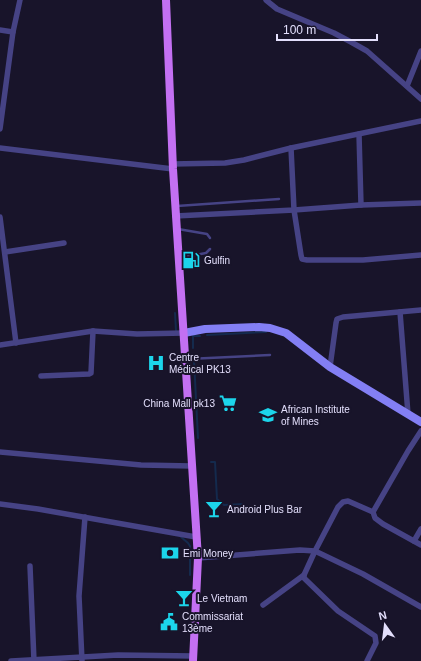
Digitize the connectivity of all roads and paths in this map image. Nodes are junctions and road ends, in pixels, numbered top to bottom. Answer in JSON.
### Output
{"nodes":[{"id":1,"x":20,"y":0,"type":"edge"},
{"id":2,"x":166,"y":0,"type":"edge"},
{"id":3,"x":266,"y":0,"type":"edge"},
{"id":4,"x":0,"y":30,"type":"edge"},
{"id":5,"x":13,"y":32,"type":"junction"},
{"id":6,"x":421,"y":51,"type":"edge"},
{"id":7,"x":407,"y":86,"type":"junction"},
{"id":8,"x":421,"y":99,"type":"edge"},
{"id":9,"x":421,"y":121,"type":"edge"},
{"id":10,"x":0,"y":129,"type":"edge"},
{"id":11,"x":359,"y":134,"type":"junction"},
{"id":12,"x":0,"y":148,"type":"edge"},
{"id":13,"x":290,"y":148,"type":"junction"},
{"id":14,"x":172,"y":167,"type":"junction"},
{"id":15,"x":279,"y":199,"type":"dead end"},
{"id":16,"x":421,"y":203,"type":"edge"},
{"id":17,"x":361,"y":205,"type":"junction"},
{"id":18,"x":175,"y":206,"type":"junction"},
{"id":19,"x":294,"y":210,"type":"junction"},
{"id":20,"x":175,"y":216,"type":"junction"},
{"id":21,"x":0,"y":217,"type":"edge"},
{"id":22,"x":177,"y":229,"type":"junction"},
{"id":23,"x":210,"y":238,"type":"dead end"},
{"id":24,"x":64,"y":243,"type":"dead end"},
{"id":25,"x":2,"y":244,"type":"edge"},
{"id":26,"x":210,"y":249,"type":"dead end"},
{"id":27,"x":5,"y":252,"type":"junction"},
{"id":28,"x":421,"y":255,"type":"edge"},
{"id":29,"x":179,"y":258,"type":"junction"},
{"id":30,"x":421,"y":310,"type":"edge"},
{"id":31,"x":400,"y":312,"type":"junction"},
{"id":32,"x":93,"y":331,"type":"junction"},
{"id":33,"x":184,"y":333,"type":"junction"},
{"id":34,"x":16,"y":343,"type":"junction"},
{"id":35,"x":0,"y":345,"type":"edge"},
{"id":36,"x":270,"y":355,"type":"dead end"},
{"id":37,"x":185,"y":360,"type":"junction"},
{"id":38,"x":330,"y":367,"type":"junction"},
{"id":39,"x":40,"y":376,"type":"dead end"},
{"id":40,"x":408,"y":414,"type":"junction"},
{"id":41,"x":421,"y":422,"type":"edge"},
{"id":42,"x":421,"y":431,"type":"edge"},
{"id":43,"x":0,"y":452,"type":"edge"},
{"id":44,"x":192,"y":466,"type":"junction"},
{"id":45,"x":0,"y":504,"type":"edge"},
{"id":46,"x":373,"y":512,"type":"junction"},
{"id":47,"x":84,"y":517,"type":"junction"},
{"id":48,"x":421,"y":529,"type":"edge"},
{"id":49,"x":196,"y":537,"type":"junction"},
{"id":50,"x":414,"y":540,"type":"junction"},
{"id":51,"x":421,"y":544,"type":"edge"},
{"id":52,"x":315,"y":551,"type":"junction"},
{"id":53,"x":198,"y":558,"type":"junction"},
{"id":54,"x":30,"y":566,"type":"dead end"},
{"id":55,"x":304,"y":575,"type":"junction"},
{"id":56,"x":263,"y":605,"type":"dead end"},
{"id":57,"x":421,"y":607,"type":"edge"},
{"id":58,"x":82,"y":659,"type":"edge"},
{"id":59,"x":194,"y":659,"type":"edge"},
{"id":60,"x":34,"y":660,"type":"edge"},
{"id":61,"x":11,"y":661,"type":"edge"},
{"id":62,"x":367,"y":661,"type":"edge"}],
"edges":[{"from":1,"to":5,"type":"street"},
{"from":2,"to":14,"type":"main road"},
{"from":3,"to":7,"type":"street"},
{"from":4,"to":5,"type":"street"},
{"from":5,"to":10,"type":"street"},
{"from":6,"to":7,"type":"street"},
{"from":7,"to":8,"type":"street"},
{"from":9,"to":11,"type":"street"},
{"from":11,"to":13,"type":"street"},
{"from":11,"to":17,"type":"street"},
{"from":12,"to":14,"type":"street"},
{"from":13,"to":14,"type":"street"},
{"from":13,"to":19,"type":"street"},
{"from":14,"to":18,"type":"main road"},
{"from":15,"to":18,"type":"lane"},
{"from":16,"to":17,"type":"street"},
{"from":17,"to":19,"type":"street"},
{"from":18,"to":20,"type":"main road"},
{"from":19,"to":20,"type":"street"},
{"from":19,"to":28,"type":"street"},
{"from":20,"to":22,"type":"main road"},
{"from":21,"to":25,"type":"street"},
{"from":22,"to":23,"type":"lane"},
{"from":22,"to":29,"type":"main road"},
{"from":24,"to":27,"type":"street"},
{"from":25,"to":27,"type":"street"},
{"from":26,"to":29,"type":"lane"},
{"from":27,"to":34,"type":"street"},
{"from":29,"to":33,"type":"main road"},
{"from":30,"to":31,"type":"street"},
{"from":31,"to":38,"type":"street"},
{"from":31,"to":40,"type":"street"},
{"from":32,"to":33,"type":"street"},
{"from":32,"to":34,"type":"street"},
{"from":32,"to":39,"type":"street"},
{"from":33,"to":37,"type":"main road"},
{"from":33,"to":38,"type":"street"},
{"from":34,"to":35,"type":"street"},
{"from":36,"to":37,"type":"lane"},
{"from":37,"to":44,"type":"main road"},
{"from":38,"to":40,"type":"street"},
{"from":40,"to":41,"type":"street"},
{"from":42,"to":46,"type":"street"},
{"from":43,"to":44,"type":"street"},
{"from":44,"to":49,"type":"main road"},
{"from":45,"to":47,"type":"street"},
{"from":46,"to":50,"type":"street"},
{"from":46,"to":52,"type":"street"},
{"from":47,"to":49,"type":"street"},
{"from":47,"to":58,"type":"street"},
{"from":48,"to":50,"type":"street"},
{"from":49,"to":53,"type":"main road"},
{"from":50,"to":51,"type":"street"},
{"from":52,"to":53,"type":"street"},
{"from":52,"to":55,"type":"street"},
{"from":52,"to":57,"type":"street"},
{"from":53,"to":59,"type":"main road"},
{"from":54,"to":60,"type":"street"},
{"from":55,"to":56,"type":"street"},
{"from":55,"to":62,"type":"street"},
{"from":58,"to":59,"type":"street"},
{"from":58,"to":60,"type":"street"},
{"from":60,"to":61,"type":"street"}]}
